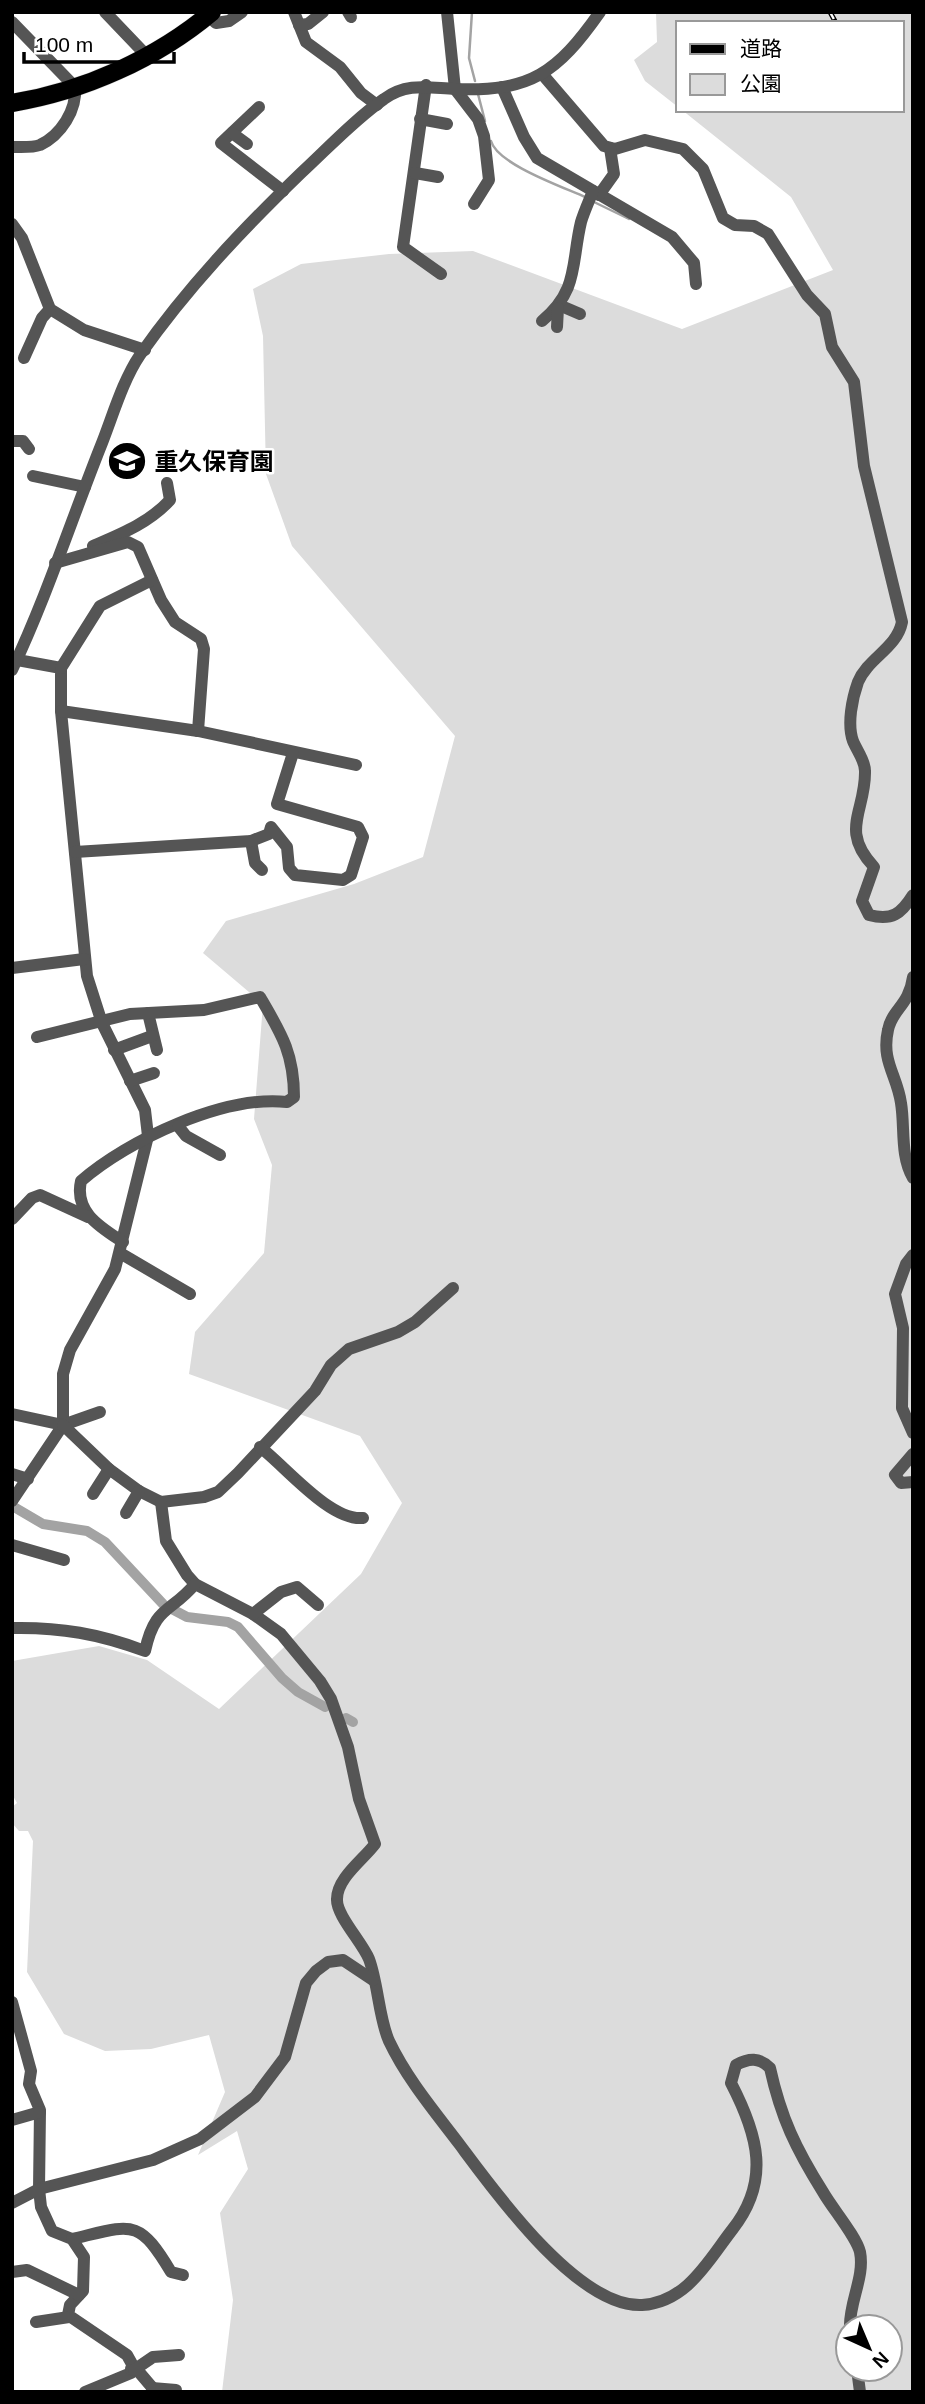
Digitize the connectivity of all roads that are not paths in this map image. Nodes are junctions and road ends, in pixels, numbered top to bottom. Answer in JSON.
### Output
{"nodes":[{"id":1,"x":104,"y":12,"type":"edge"},
{"id":2,"x":242,"y":12,"type":"edge"},
{"id":3,"x":294,"y":12,"type":"edge"},
{"id":4,"x":323,"y":12,"type":"edge"},
{"id":5,"x":447,"y":12,"type":"edge"},
{"id":6,"x":600,"y":12,"type":"edge"},
{"id":7,"x":210,"y":14,"type":"edge"},
{"id":8,"x":12,"y":22,"type":"edge"},
{"id":9,"x":299,"y":25,"type":"junction"},
{"id":10,"x":147,"y":56,"type":"junction"},
{"id":11,"x":543,"y":75,"type":"junction"},
{"id":12,"x":426,"y":85,"type":"junction"},
{"id":13,"x":75,"y":87,"type":"junction"},
{"id":14,"x":502,"y":87,"type":"junction"},
{"id":15,"x":455,"y":89,"type":"junction"},
{"id":16,"x":12,"y":103,"type":"edge"},
{"id":17,"x":377,"y":105,"type":"junction"},
{"id":18,"x":259,"y":107,"type":"dead end"},
{"id":19,"x":420,"y":119,"type":"junction"},
{"id":20,"x":447,"y":124,"type":"dead end"},
{"id":21,"x":232,"y":132,"type":"junction"},
{"id":22,"x":247,"y":144,"type":"dead end"},
{"id":23,"x":12,"y":148,"type":"edge"},
{"id":24,"x":610,"y":148,"type":"junction"},
{"id":25,"x":415,"y":173,"type":"junction"},
{"id":26,"x":438,"y":177,"type":"dead end"},
{"id":27,"x":283,"y":191,"type":"junction"},
{"id":28,"x":593,"y":197,"type":"junction"},
{"id":29,"x":474,"y":204,"type":"dead end"},
{"id":30,"x":12,"y":224,"type":"edge"},
{"id":31,"x":441,"y":274,"type":"dead end"},
{"id":32,"x":696,"y":284,"type":"dead end"},
{"id":33,"x":558,"y":306,"type":"junction"},
{"id":34,"x":50,"y":309,"type":"junction"},
{"id":35,"x":580,"y":313,"type":"dead end"},
{"id":36,"x":542,"y":321,"type":"dead end"},
{"id":37,"x":557,"y":327,"type":"dead end"},
{"id":38,"x":145,"y":350,"type":"junction"},
{"id":39,"x":24,"y":358,"type":"dead end"},
{"id":40,"x":12,"y":441,"type":"edge"},
{"id":41,"x":29,"y":449,"type":"dead end"},
{"id":42,"x":33,"y":476,"type":"dead end"},
{"id":43,"x":167,"y":483,"type":"dead end"},
{"id":44,"x":85,"y":487,"type":"junction"},
{"id":45,"x":61,"y":560,"type":"junction"},
{"id":46,"x":152,"y":580,"type":"junction"},
{"id":47,"x":14,"y":663,"type":"edge"},
{"id":48,"x":61,"y":668,"type":"junction"},
{"id":49,"x":61,"y":710,"type":"junction"},
{"id":50,"x":198,"y":731,"type":"junction"},
{"id":51,"x":293,"y":753,"type":"junction"},
{"id":52,"x":356,"y":765,"type":"dead end"},
{"id":53,"x":277,"y":804,"type":"junction"},
{"id":54,"x":271,"y":827,"type":"junction"},
{"id":55,"x":251,"y":841,"type":"junction"},
{"id":56,"x":75,"y":852,"type":"junction"},
{"id":57,"x":262,"y":870,"type":"dead end"},
{"id":58,"x":913,"y":895,"type":"edge"},
{"id":59,"x":84,"y":959,"type":"junction"},
{"id":60,"x":12,"y":968,"type":"edge"},
{"id":61,"x":913,"y":977,"type":"edge"},
{"id":62,"x":148,"y":1013,"type":"junction"},
{"id":63,"x":102,"y":1023,"type":"junction"},
{"id":64,"x":152,"y":1036,"type":"junction"},
{"id":65,"x":37,"y":1037,"type":"dead end"},
{"id":66,"x":114,"y":1050,"type":"junction"},
{"id":67,"x":157,"y":1050,"type":"dead end"},
{"id":68,"x":154,"y":1073,"type":"dead end"},
{"id":69,"x":130,"y":1081,"type":"junction"},
{"id":70,"x":178,"y":1126,"type":"junction"},
{"id":71,"x":148,"y":1136,"type":"junction"},
{"id":72,"x":220,"y":1156,"type":"dead end"},
{"id":73,"x":913,"y":1178,"type":"edge"},
{"id":74,"x":88,"y":1217,"type":"junction"},
{"id":75,"x":12,"y":1219,"type":"edge"},
{"id":76,"x":121,"y":1248,"type":"junction"},
{"id":77,"x":913,"y":1255,"type":"edge"},
{"id":78,"x":453,"y":1287,"type":"dead end"},
{"id":79,"x":190,"y":1294,"type":"dead end"},
{"id":80,"x":100,"y":1412,"type":"dead end"},
{"id":81,"x":12,"y":1414,"type":"edge"},
{"id":82,"x":63,"y":1424,"type":"junction"},
{"id":83,"x":913,"y":1433,"type":"edge"},
{"id":84,"x":260,"y":1447,"type":"junction"},
{"id":85,"x":913,"y":1454,"type":"edge"},
{"id":86,"x":109,"y":1469,"type":"junction"},
{"id":87,"x":12,"y":1474,"type":"edge"},
{"id":88,"x":28,"y":1479,"type":"junction"},
{"id":89,"x":913,"y":1482,"type":"edge"},
{"id":90,"x":139,"y":1491,"type":"junction"},
{"id":91,"x":93,"y":1494,"type":"dead end"},
{"id":92,"x":12,"y":1501,"type":"edge"},
{"id":93,"x":161,"y":1502,"type":"junction"},
{"id":94,"x":126,"y":1513,"type":"dead end"},
{"id":95,"x":363,"y":1518,"type":"dead end"},
{"id":96,"x":12,"y":1545,"type":"edge"},
{"id":97,"x":64,"y":1560,"type":"dead end"},
{"id":98,"x":195,"y":1584,"type":"junction"},
{"id":99,"x":318,"y":1605,"type":"dead end"},
{"id":100,"x":253,"y":1614,"type":"junction"},
{"id":101,"x":12,"y":1628,"type":"edge"},
{"id":102,"x":373,"y":1980,"type":"junction"},
{"id":103,"x":12,"y":2002,"type":"edge"},
{"id":104,"x":40,"y":2112,"type":"junction"},
{"id":105,"x":12,"y":2120,"type":"edge"},
{"id":106,"x":40,"y":2189,"type":"junction"},
{"id":107,"x":12,"y":2203,"type":"edge"},
{"id":108,"x":72,"y":2239,"type":"junction"},
{"id":109,"x":12,"y":2272,"type":"edge"},
{"id":110,"x":183,"y":2275,"type":"dead end"},
{"id":111,"x":79,"y":2295,"type":"junction"},
{"id":112,"x":849,"y":2313,"type":"edge"},
{"id":113,"x":69,"y":2317,"type":"junction"},
{"id":114,"x":36,"y":2322,"type":"dead end"},
{"id":115,"x":179,"y":2354,"type":"dead end"},
{"id":116,"x":133,"y":2370,"type":"junction"},
{"id":117,"x":154,"y":2390,"type":"edge"},
{"id":118,"x":176,"y":2390,"type":"edge"},
{"id":119,"x":85,"y":2392,"type":"edge"}],
"edges":[{"from":1,"to":10,"type":"street"},
{"from":2,"to":7,"type":"street"},
{"from":3,"to":9,"type":"street"},
{"from":4,"to":9,"type":"street"},
{"from":5,"to":15,"type":"street"},
{"from":6,"to":11,"type":"street"},
{"from":7,"to":10,"type":"main road"},
{"from":8,"to":13,"type":"street"},
{"from":9,"to":17,"type":"street"},
{"from":10,"to":13,"type":"main road"},
{"from":11,"to":14,"type":"street"},
{"from":11,"to":24,"type":"street"},
{"from":12,"to":15,"type":"street"},
{"from":12,"to":17,"type":"street"},
{"from":12,"to":19,"type":"street"},
{"from":13,"to":16,"type":"main road"},
{"from":13,"to":23,"type":"street"},
{"from":14,"to":15,"type":"street"},
{"from":14,"to":28,"type":"street"},
{"from":15,"to":29,"type":"street"},
{"from":17,"to":27,"type":"street"},
{"from":18,"to":21,"type":"street"},
{"from":19,"to":20,"type":"street"},
{"from":19,"to":25,"type":"street"},
{"from":21,"to":22,"type":"street"},
{"from":21,"to":27,"type":"street"},
{"from":24,"to":28,"type":"street"},
{"from":24,"to":58,"type":"street"},
{"from":25,"to":26,"type":"street"},
{"from":25,"to":31,"type":"street"},
{"from":27,"to":38,"type":"street"},
{"from":28,"to":32,"type":"street"},
{"from":28,"to":33,"type":"street"},
{"from":30,"to":34,"type":"street"},
{"from":33,"to":35,"type":"street"},
{"from":33,"to":36,"type":"street"},
{"from":33,"to":37,"type":"street"},
{"from":34,"to":38,"type":"street"},
{"from":34,"to":39,"type":"street"},
{"from":38,"to":44,"type":"street"},
{"from":40,"to":41,"type":"street"},
{"from":42,"to":44,"type":"street"},
{"from":43,"to":45,"type":"street"},
{"from":44,"to":45,"type":"street"},
{"from":45,"to":46,"type":"street"},
{"from":45,"to":47,"type":"street"},
{"from":46,"to":48,"type":"street"},
{"from":46,"to":50,"type":"street"},
{"from":47,"to":48,"type":"street"},
{"from":48,"to":49,"type":"street"},
{"from":49,"to":50,"type":"street"},
{"from":49,"to":56,"type":"street"},
{"from":50,"to":51,"type":"street"},
{"from":51,"to":52,"type":"street"},
{"from":51,"to":53,"type":"street"},
{"from":53,"to":54,"type":"street"},
{"from":53,"to":54,"type":"street"},
{"from":54,"to":55,"type":"street"},
{"from":55,"to":56,"type":"street"},
{"from":55,"to":57,"type":"street"},
{"from":56,"to":59,"type":"street"},
{"from":59,"to":60,"type":"street"},
{"from":59,"to":63,"type":"street"},
{"from":61,"to":73,"type":"street"},
{"from":62,"to":63,"type":"street"},
{"from":62,"to":64,"type":"street"},
{"from":62,"to":70,"type":"street"},
{"from":63,"to":65,"type":"street"},
{"from":63,"to":66,"type":"street"},
{"from":64,"to":66,"type":"street"},
{"from":64,"to":67,"type":"street"},
{"from":66,"to":69,"type":"street"},
{"from":68,"to":69,"type":"street"},
{"from":69,"to":71,"type":"street"},
{"from":70,"to":71,"type":"street"},
{"from":70,"to":72,"type":"street"},
{"from":71,"to":74,"type":"street"},
{"from":71,"to":76,"type":"street"},
{"from":74,"to":75,"type":"street"},
{"from":74,"to":76,"type":"street"},
{"from":76,"to":79,"type":"street"},
{"from":76,"to":82,"type":"street"},
{"from":77,"to":83,"type":"street"},
{"from":78,"to":84,"type":"street"},
{"from":80,"to":82,"type":"street"},
{"from":81,"to":82,"type":"street"},
{"from":82,"to":86,"type":"street"},
{"from":82,"to":88,"type":"street"},
{"from":84,"to":93,"type":"street"},
{"from":84,"to":95,"type":"street"},
{"from":85,"to":89,"type":"street"},
{"from":86,"to":90,"type":"street"},
{"from":86,"to":91,"type":"street"},
{"from":87,"to":88,"type":"street"},
{"from":88,"to":92,"type":"street"},
{"from":90,"to":93,"type":"street"},
{"from":90,"to":94,"type":"street"},
{"from":93,"to":98,"type":"street"},
{"from":96,"to":97,"type":"street"},
{"from":98,"to":100,"type":"street"},
{"from":98,"to":101,"type":"street"},
{"from":99,"to":100,"type":"street"},
{"from":100,"to":102,"type":"street"},
{"from":102,"to":106,"type":"street"},
{"from":102,"to":112,"type":"street"},
{"from":103,"to":104,"type":"street"},
{"from":104,"to":105,"type":"street"},
{"from":104,"to":106,"type":"street"},
{"from":106,"to":107,"type":"street"},
{"from":106,"to":108,"type":"street"},
{"from":108,"to":110,"type":"street"},
{"from":108,"to":111,"type":"street"},
{"from":109,"to":111,"type":"street"},
{"from":111,"to":113,"type":"street"},
{"from":113,"to":114,"type":"street"},
{"from":113,"to":116,"type":"street"},
{"from":115,"to":116,"type":"street"},
{"from":116,"to":117,"type":"street"},
{"from":116,"to":119,"type":"street"},
{"from":117,"to":118,"type":"street"}]}
